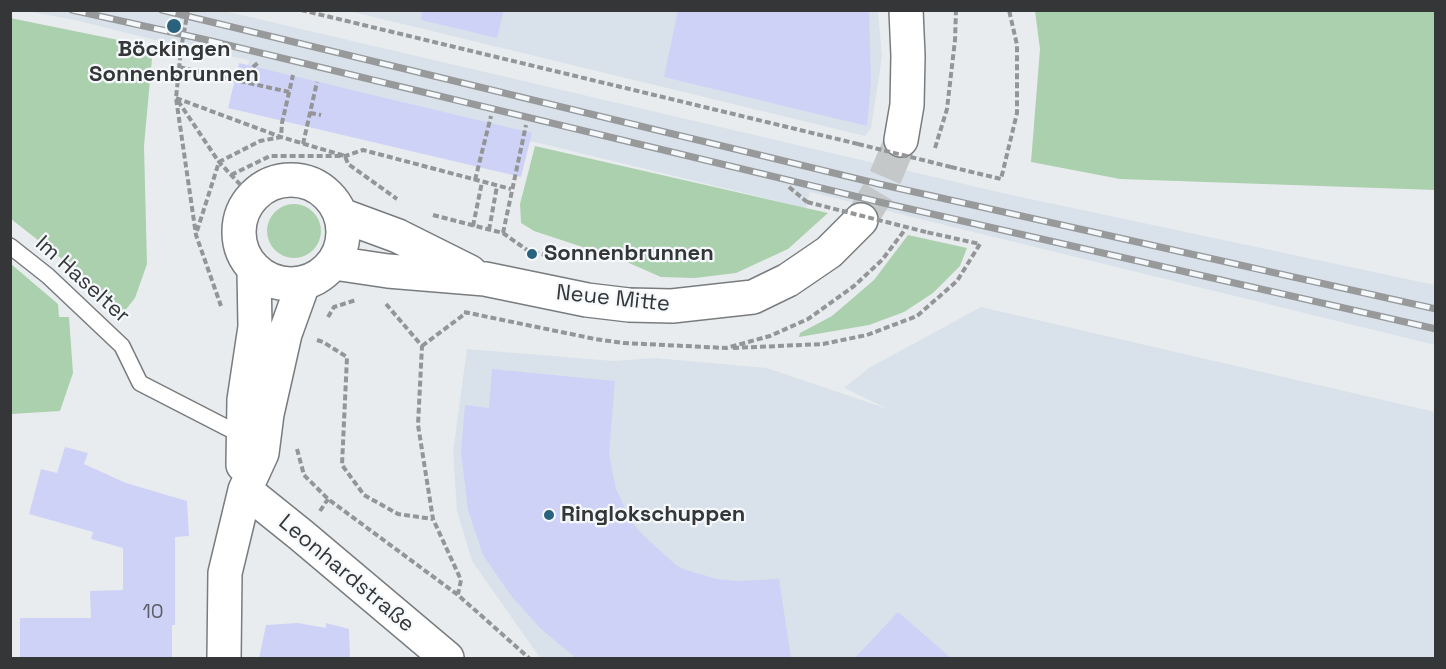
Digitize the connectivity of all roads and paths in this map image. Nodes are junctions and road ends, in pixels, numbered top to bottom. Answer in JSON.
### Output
{"nodes":[{"id":1,"x":188,"y":10,"type":"edge"},
{"id":2,"x":301,"y":10,"type":"edge"},
{"id":3,"x":906,"y":10,"type":"edge"},
{"id":4,"x":956,"y":10,"type":"edge"},
{"id":5,"x":1009,"y":10,"type":"edge"},
{"id":6,"x":258,"y":62,"type":"dead end"},
{"id":7,"x":179,"y":67,"type":"junction"},
{"id":8,"x":293,"y":75,"type":"dead end"},
{"id":9,"x":231,"y":79,"type":"junction"},
{"id":10,"x":317,"y":81,"type":"dead end"},
{"id":11,"x":289,"y":92,"type":"junction"},
{"id":12,"x":176,"y":98,"type":"junction"},
{"id":13,"x":310,"y":113,"type":"junction"},
{"id":14,"x":321,"y":116,"type":"dead end"},
{"id":15,"x":491,"y":117,"type":"dead end"},
{"id":16,"x":526,"y":125,"type":"dead end"},
{"id":17,"x":281,"y":137,"type":"junction"},
{"id":18,"x":901,"y":140,"type":"tunnel mouth"},
{"id":19,"x":303,"y":144,"type":"junction"},
{"id":20,"x":935,"y":149,"type":"dead end"},
{"id":21,"x":345,"y":156,"type":"junction"},
{"id":22,"x":219,"y":162,"type":"junction"},
{"id":23,"x":475,"y":180,"type":"junction"},
{"id":24,"x":482,"y":182,"type":"junction"},
{"id":25,"x":241,"y":185,"type":"junction"},
{"id":26,"x":497,"y":186,"type":"junction"},
{"id":27,"x":789,"y":188,"type":"dead end"},
{"id":28,"x":512,"y":189,"type":"junction"},
{"id":29,"x":402,"y":203,"type":"dead end"},
{"id":30,"x":341,"y":215,"type":"junction"},
{"id":31,"x":432,"y":215,"type":"dead end"},
{"id":32,"x":861,"y":220,"type":"tunnel mouth"},
{"id":33,"x":473,"y":226,"type":"junction"},
{"id":34,"x":489,"y":230,"type":"junction"},
{"id":35,"x":503,"y":233,"type":"junction"},
{"id":36,"x":196,"y":235,"type":"junction"},
{"id":37,"x":10,"y":246,"type":"edge"},
{"id":38,"x":562,"y":260,"type":"dead end"},
{"id":39,"x":334,"y":263,"type":"junction"},
{"id":40,"x":254,"y":270,"type":"junction"},
{"id":41,"x":485,"y":279,"type":"junction"},
{"id":42,"x":303,"y":284,"type":"junction"},
{"id":43,"x":393,"y":301,"type":"dead end"},
{"id":44,"x":455,"y":311,"type":"dead end"},
{"id":45,"x":223,"y":312,"type":"dead end"},
{"id":46,"x":466,"y":312,"type":"junction"},
{"id":47,"x":313,"y":339,"type":"dead end"},
{"id":48,"x":623,"y":343,"type":"dead end"},
{"id":49,"x":422,"y":346,"type":"junction"},
{"id":50,"x":726,"y":348,"type":"dead end"},
{"id":51,"x":252,"y":444,"type":"junction"},
{"id":52,"x":297,"y":448,"type":"dead end"},
{"id":53,"x":244,"y":490,"type":"junction"},
{"id":54,"x":433,"y":519,"type":"junction"},
{"id":55,"x":458,"y":595,"type":"junction"},
{"id":56,"x":224,"y":658,"type":"edge"},
{"id":57,"x":447,"y":658,"type":"edge"},
{"id":58,"x":529,"y":658,"type":"edge"}],
"edges":[{"from":1,"to":7,"type":"path"},
{"from":2,"to":5,"type":"path","bridge":true},
{"from":3,"to":18,"type":"street"},
{"from":4,"to":20,"type":"path"},
{"from":6,"to":9,"type":"path"},
{"from":7,"to":9,"type":"path"},
{"from":7,"to":12,"type":"path"},
{"from":8,"to":11,"type":"path"},
{"from":9,"to":11,"type":"path"},
{"from":10,"to":13,"type":"path"},
{"from":11,"to":17,"type":"path"},
{"from":12,"to":17,"type":"path"},
{"from":12,"to":22,"type":"path"},
{"from":12,"to":36,"type":"path"},
{"from":13,"to":14,"type":"path"},
{"from":13,"to":19,"type":"path"},
{"from":15,"to":23,"type":"path"},
{"from":16,"to":28,"type":"path"},
{"from":17,"to":19,"type":"path"},
{"from":17,"to":22,"type":"path"},
{"from":19,"to":21,"type":"path"},
{"from":21,"to":23,"type":"path"},
{"from":21,"to":25,"type":"path"},
{"from":21,"to":29,"type":"path"},
{"from":22,"to":25,"type":"path"},
{"from":22,"to":36,"type":"path"},
{"from":23,"to":24,"type":"path"},
{"from":24,"to":26,"type":"path"},
{"from":24,"to":33,"type":"path"},
{"from":25,"to":30,"type":"street"},
{"from":25,"to":40,"type":"street"},
{"from":26,"to":28,"type":"path"},
{"from":26,"to":34,"type":"path"},
{"from":27,"to":50,"type":"path","bridge":true},
{"from":28,"to":35,"type":"path"},
{"from":30,"to":39,"type":"street"},
{"from":30,"to":41,"type":"street","name":"Neue Mitte"},
{"from":31,"to":33,"type":"path"},
{"from":32,"to":41,"type":"street","name":"Neue Mitte"},
{"from":33,"to":34,"type":"path"},
{"from":34,"to":35,"type":"path"},
{"from":35,"to":38,"type":"path"},
{"from":36,"to":45,"type":"path"},
{"from":37,"to":51,"type":"lane","name":"Im Haselter"},
{"from":39,"to":41,"type":"street","name":"Neue Mitte"},
{"from":39,"to":42,"type":"street"},
{"from":40,"to":42,"type":"street"},
{"from":40,"to":51,"type":"street"},
{"from":42,"to":51,"type":"street"},
{"from":43,"to":49,"type":"path"},
{"from":44,"to":46,"type":"path"},
{"from":46,"to":48,"type":"path"},
{"from":46,"to":49,"type":"path"},
{"from":47,"to":54,"type":"path"},
{"from":49,"to":54,"type":"path"},
{"from":51,"to":53,"type":"street"},
{"from":52,"to":55,"type":"path"},
{"from":53,"to":56,"type":"street"},
{"from":53,"to":57,"type":"street","name":"Leonhardstraße"},
{"from":54,"to":55,"type":"path"},
{"from":55,"to":58,"type":"path"}]}
